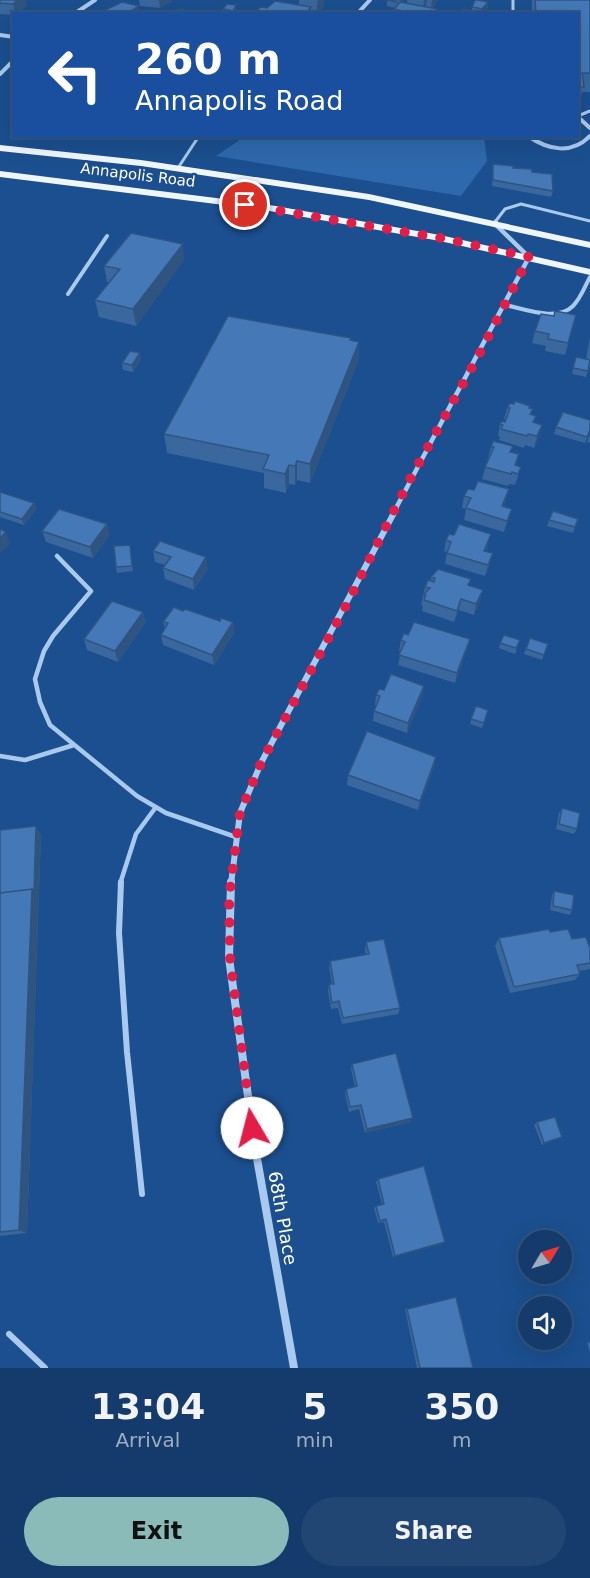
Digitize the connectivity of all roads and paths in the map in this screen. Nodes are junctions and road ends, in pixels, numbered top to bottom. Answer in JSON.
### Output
{"nodes":[{"id":1,"x":95,"y":0,"type":"edge"},
{"id":2,"x":370,"y":0,"type":"edge"},
{"id":3,"x":77,"y":12,"type":"edge"},
{"id":4,"x":359,"y":12,"type":"edge"},
{"id":5,"x":12,"y":62,"type":"edge"},
{"id":6,"x":0,"y":74,"type":"edge"},
{"id":7,"x":590,"y":136,"type":"edge"},
{"id":8,"x":198,"y":138,"type":"edge"},
{"id":9,"x":532,"y":138,"type":"edge"},
{"id":10,"x":0,"y":148,"type":"edge"},
{"id":11,"x":178,"y":168,"type":"junction"},
{"id":12,"x":0,"y":174,"type":"edge"},
{"id":13,"x":590,"y":221,"type":"edge"},
{"id":14,"x":495,"y":224,"type":"junction"},
{"id":15,"x":107,"y":236,"type":"dead end"},
{"id":16,"x":590,"y":245,"type":"edge"},
{"id":17,"x":529,"y":257,"type":"junction"},
{"id":18,"x":590,"y":275,"type":"edge"},
{"id":19,"x":68,"y":294,"type":"dead end"},
{"id":20,"x":505,"y":305,"type":"junction"},
{"id":21,"x":57,"y":556,"type":"dead end"},
{"id":22,"x":74,"y":745,"type":"junction"},
{"id":23,"x":0,"y":756,"type":"edge"},
{"id":24,"x":156,"y":807,"type":"junction"},
{"id":25,"x":236,"y":837,"type":"junction"},
{"id":26,"x":142,"y":1194,"type":"dead end"},
{"id":27,"x":9,"y":1334,"type":"dead end"},
{"id":28,"x":45,"y":1368,"type":"edge"},
{"id":29,"x":294,"y":1368,"type":"edge"}],
"edges":[{"from":1,"to":3,"type":"street"},
{"from":2,"to":4,"type":"street"},
{"from":5,"to":6,"type":"street"},
{"from":7,"to":9,"type":"street"},
{"from":8,"to":11,"type":"lane"},
{"from":10,"to":11,"type":"main road","name":"Annapolis Road"},
{"from":11,"to":14,"type":"main road","name":"Annapolis Road"},
{"from":12,"to":17,"type":"main road","name":"Annapolis Road"},
{"from":13,"to":14,"type":"lane"},
{"from":14,"to":16,"type":"main road","name":"Annapolis Road"},
{"from":14,"to":17,"type":"street"},
{"from":15,"to":19,"type":"lane"},
{"from":17,"to":18,"type":"main road","name":"Annapolis Road"},
{"from":17,"to":20,"type":"street","name":"68th Place"},
{"from":18,"to":20,"type":"lane"},
{"from":20,"to":25,"type":"street","name":"68th Place"},
{"from":21,"to":22,"type":"lane"},
{"from":22,"to":23,"type":"lane"},
{"from":22,"to":24,"type":"lane"},
{"from":24,"to":25,"type":"lane"},
{"from":24,"to":26,"type":"lane"},
{"from":25,"to":29,"type":"street","name":"68th Place"},
{"from":27,"to":28,"type":"lane"}]}
